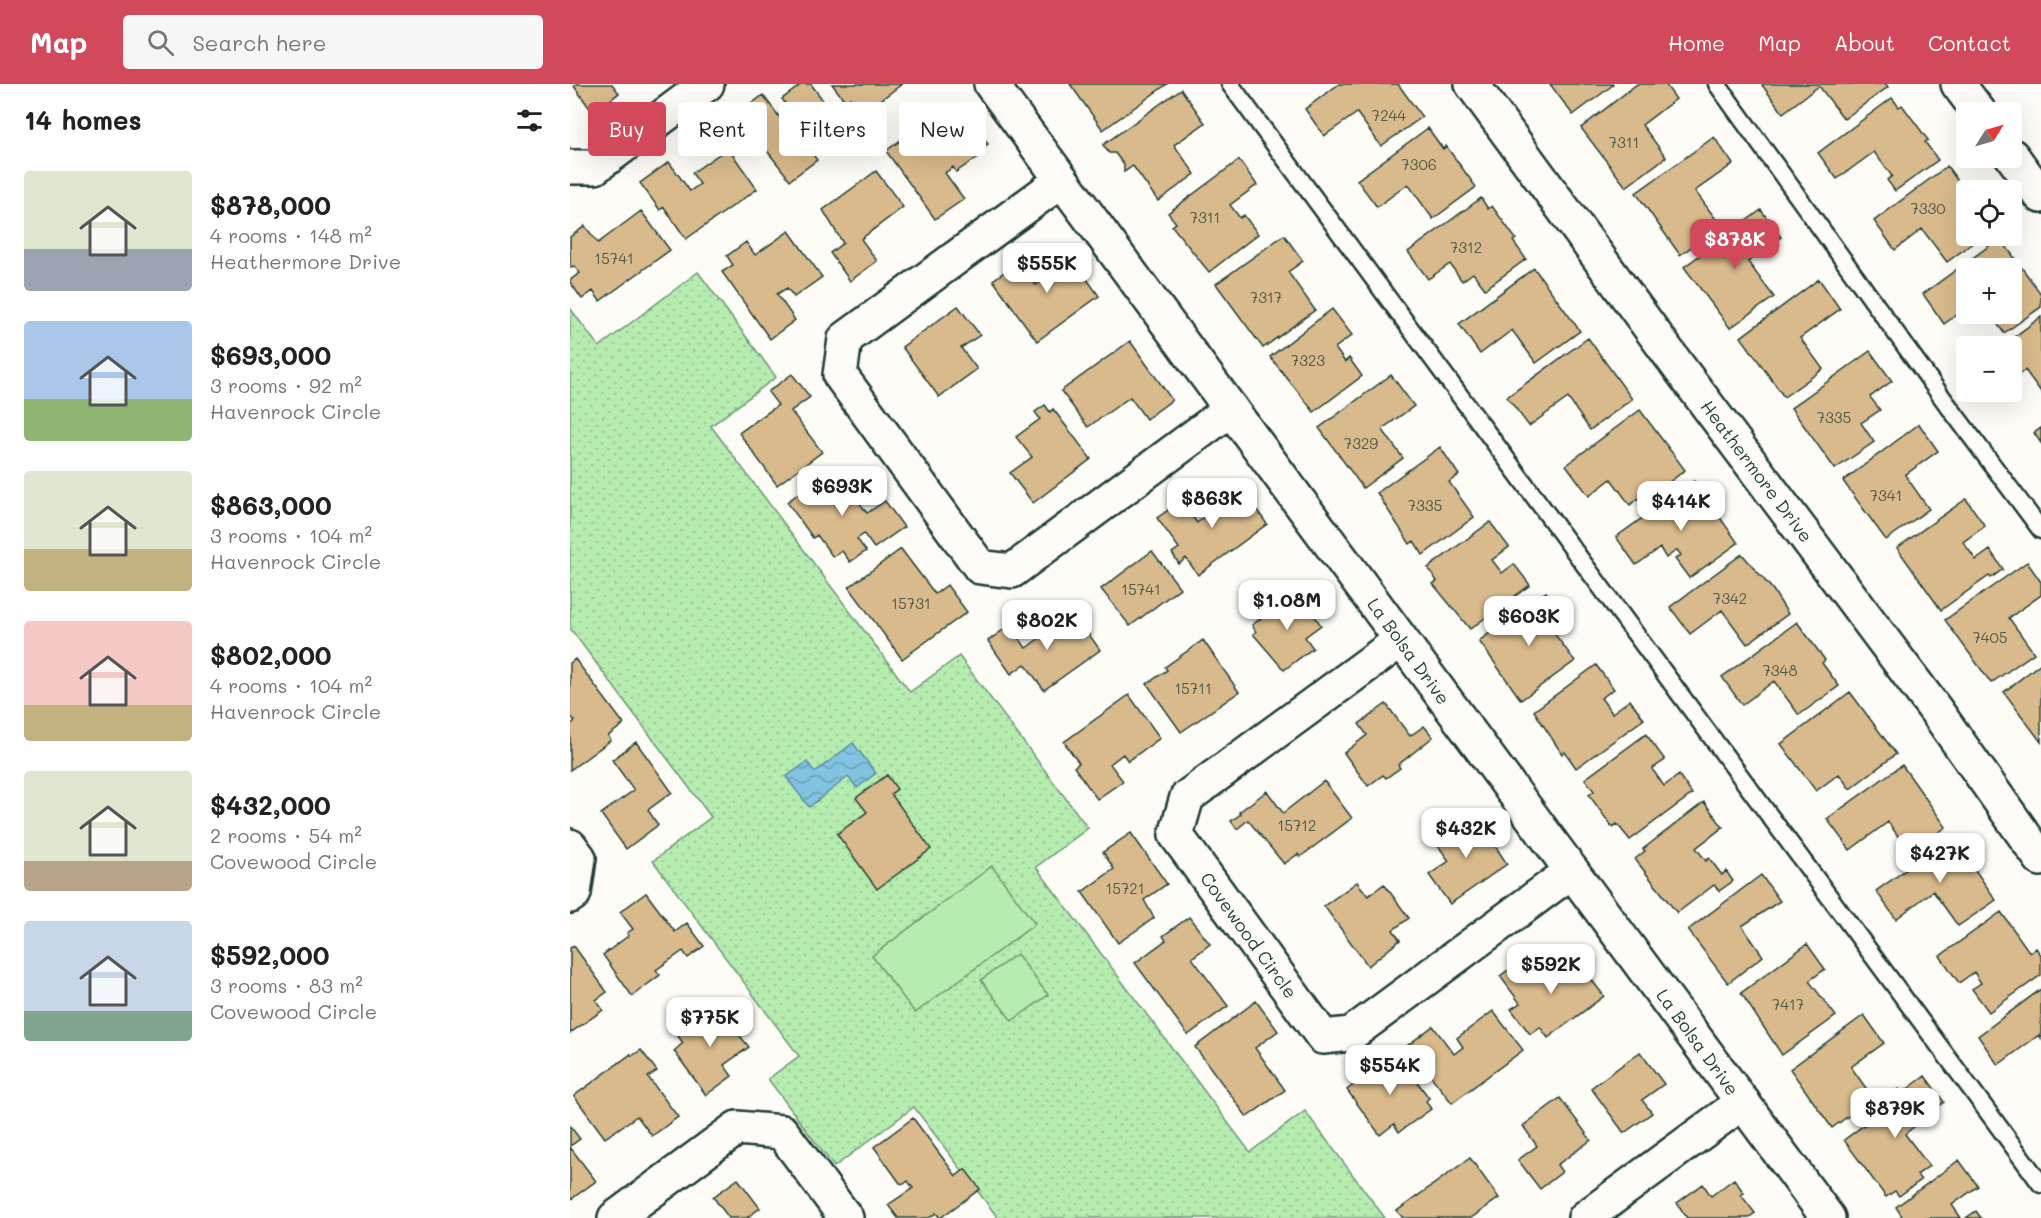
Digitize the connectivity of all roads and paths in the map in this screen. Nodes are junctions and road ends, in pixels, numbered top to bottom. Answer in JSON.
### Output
{"nodes":[{"id":1,"x":707,"y":84,"type":"edge"},
{"id":2,"x":991,"y":84,"type":"edge"},
{"id":3,"x":1230,"y":84,"type":"edge"},
{"id":4,"x":1472,"y":84,"type":"edge"},
{"id":5,"x":1717,"y":84,"type":"edge"},
{"id":6,"x":1958,"y":84,"type":"edge"},
{"id":7,"x":1972,"y":102,"type":"edge"},
{"id":8,"x":570,"y":167,"type":"edge"},
{"id":9,"x":2021,"y":168,"type":"edge"},
{"id":10,"x":1062,"y":180,"type":"junction"},
{"id":11,"x":2041,"y":196,"type":"edge"},
{"id":12,"x":1231,"y":409,"type":"junction"},
{"id":13,"x":2041,"y":530,"type":"edge"},
{"id":14,"x":1401,"y":640,"type":"junction"},
{"id":15,"x":570,"y":846,"type":"edge"},
{"id":16,"x":2041,"y":859,"type":"edge"},
{"id":17,"x":1572,"y":871,"type":"junction"},
{"id":18,"x":570,"y":896,"type":"edge"},
{"id":19,"x":1743,"y":1102,"type":"junction"},
{"id":20,"x":2041,"y":1185,"type":"edge"},
{"id":21,"x":615,"y":1218,"type":"edge"},
{"id":22,"x":846,"y":1218,"type":"edge"},
{"id":23,"x":1585,"y":1218,"type":"edge"},
{"id":24,"x":1828,"y":1218,"type":"edge"}],
"edges":[{"from":1,"to":8,"type":"street"},
{"from":2,"to":10,"type":"street","name":"La Bolsa Drive"},
{"from":3,"to":20,"type":"lane"},
{"from":4,"to":16,"type":"street","name":"Heathermore Drive"},
{"from":5,"to":13,"type":"lane"},
{"from":6,"to":7,"type":"street"},
{"from":9,"to":11,"type":"street"},
{"from":10,"to":12,"type":"street","name":"La Bolsa Drive"},
{"from":10,"to":12,"type":"street"},
{"from":12,"to":14,"type":"street","name":"La Bolsa Drive"},
{"from":14,"to":17,"type":"street","name":"La Bolsa Drive"},
{"from":14,"to":17,"type":"street","name":"Covewood Circle"},
{"from":15,"to":18,"type":"street"},
{"from":17,"to":19,"type":"street","name":"La Bolsa Drive"},
{"from":19,"to":23,"type":"street"},
{"from":19,"to":24,"type":"street","name":"La Bolsa Drive"},
{"from":21,"to":22,"type":"street"}]}
